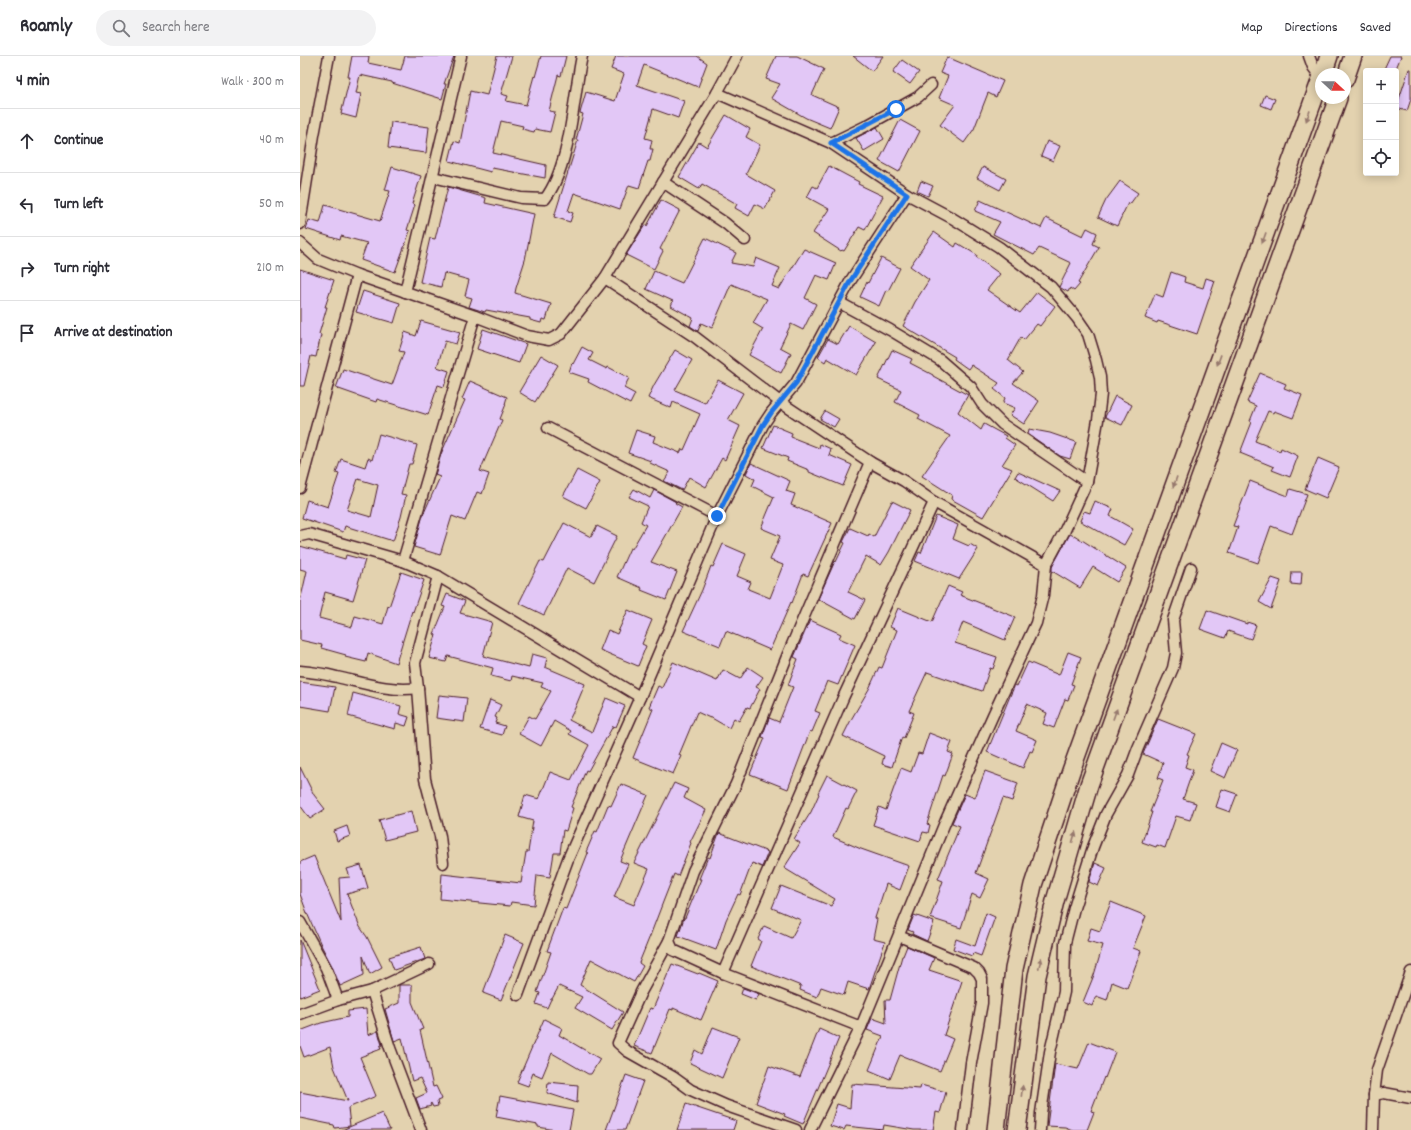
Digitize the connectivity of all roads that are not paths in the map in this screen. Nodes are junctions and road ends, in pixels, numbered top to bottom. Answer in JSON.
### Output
{"nodes":[{"id":1,"x":329,"y":56,"type":"edge"},
{"id":2,"x":461,"y":56,"type":"edge"},
{"id":3,"x":582,"y":56,"type":"edge"},
{"id":4,"x":737,"y":56,"type":"edge"},
{"id":5,"x":1309,"y":56,"type":"edge"},
{"id":6,"x":1329,"y":56,"type":"edge"},
{"id":7,"x":1353,"y":56,"type":"edge"},
{"id":8,"x":1325,"y":68,"type":"edge"},
{"id":9,"x":1349,"y":68,"type":"edge"},
{"id":10,"x":1315,"y":70,"type":"edge"},
{"id":11,"x":931,"y":85,"type":"dead end"},
{"id":12,"x":717,"y":93,"type":"junction"},
{"id":13,"x":1315,"y":95,"type":"edge"},
{"id":14,"x":1336,"y":104,"type":"edge"},
{"id":15,"x":831,"y":143,"type":"junction"},
{"id":16,"x":433,"y":177,"type":"junction"},
{"id":17,"x":663,"y":182,"type":"junction"},
{"id":18,"x":907,"y":194,"type":"junction"},
{"id":19,"x":300,"y":224,"type":"edge"},
{"id":20,"x":745,"y":240,"type":"dead end"},
{"id":21,"x":300,"y":243,"type":"edge"},
{"id":22,"x":356,"y":275,"type":"junction"},
{"id":23,"x":605,"y":278,"type":"junction"},
{"id":24,"x":405,"y":292,"type":"junction"},
{"id":25,"x":840,"y":303,"type":"junction"},
{"id":26,"x":475,"y":316,"type":"junction"},
{"id":27,"x":780,"y":402,"type":"junction"},
{"id":28,"x":548,"y":428,"type":"dead end"},
{"id":29,"x":870,"y":462,"type":"junction"},
{"id":30,"x":1087,"y":482,"type":"junction"},
{"id":31,"x":300,"y":488,"type":"edge"},
{"id":32,"x":934,"y":502,"type":"junction"},
{"id":33,"x":717,"y":516,"type":"junction"},
{"id":34,"x":300,"y":536,"type":"edge"},
{"id":35,"x":403,"y":561,"type":"junction"},
{"id":36,"x":1046,"y":565,"type":"junction"},
{"id":37,"x":1191,"y":568,"type":"dead end"},
{"id":38,"x":438,"y":576,"type":"junction"},
{"id":39,"x":300,"y":670,"type":"edge"},
{"id":40,"x":418,"y":688,"type":"junction"},
{"id":41,"x":640,"y":698,"type":"junction"},
{"id":42,"x":443,"y":863,"type":"dead end"},
{"id":43,"x":300,"y":922,"type":"edge"},
{"id":44,"x":899,"y":936,"type":"junction"},
{"id":45,"x":669,"y":941,"type":"junction"},
{"id":46,"x":429,"y":964,"type":"dead end"},
{"id":47,"x":1411,"y":972,"type":"edge"},
{"id":48,"x":723,"y":973,"type":"junction"},
{"id":49,"x":1408,"y":985,"type":"edge"},
{"id":50,"x":372,"y":991,"type":"junction"},
{"id":51,"x":518,"y":995,"type":"dead end"},
{"id":52,"x":338,"y":1000,"type":"junction"},
{"id":53,"x":300,"y":1014,"type":"edge"},
{"id":54,"x":861,"y":1027,"type":"junction"},
{"id":55,"x":1374,"y":1095,"type":"junction"},
{"id":56,"x":1411,"y":1098,"type":"edge"},
{"id":57,"x":421,"y":1130,"type":"edge"},
{"id":58,"x":796,"y":1130,"type":"edge"},
{"id":59,"x":810,"y":1130,"type":"edge"},
{"id":60,"x":963,"y":1130,"type":"edge"},
{"id":61,"x":996,"y":1130,"type":"edge"},
{"id":62,"x":1017,"y":1130,"type":"edge"},
{"id":63,"x":1040,"y":1130,"type":"edge"},
{"id":64,"x":1373,"y":1130,"type":"edge"}],
"edges":[{"from":1,"to":19,"type":"street"},
{"from":2,"to":16,"type":"street"},
{"from":3,"to":16,"type":"street"},
{"from":4,"to":12,"type":"street"},
{"from":5,"to":10,"type":"street"},
{"from":6,"to":8,"type":"highway"},
{"from":7,"to":9,"type":"highway"},
{"from":11,"to":15,"type":"street"},
{"from":12,"to":15,"type":"street"},
{"from":12,"to":17,"type":"street"},
{"from":13,"to":61,"type":"highway","one_way":true},
{"from":62,"to":14,"type":"highway","one_way":true},
{"from":15,"to":18,"type":"street"},
{"from":16,"to":24,"type":"street"},
{"from":17,"to":20,"type":"street"},
{"from":17,"to":23,"type":"street"},
{"from":18,"to":25,"type":"street"},
{"from":18,"to":30,"type":"street"},
{"from":21,"to":22,"type":"street"},
{"from":22,"to":24,"type":"street"},
{"from":22,"to":31,"type":"street"},
{"from":23,"to":26,"type":"street"},
{"from":23,"to":27,"type":"street"},
{"from":24,"to":26,"type":"street"},
{"from":25,"to":27,"type":"street"},
{"from":25,"to":30,"type":"street"},
{"from":26,"to":35,"type":"street"},
{"from":27,"to":29,"type":"street"},
{"from":27,"to":33,"type":"street"},
{"from":28,"to":33,"type":"street"},
{"from":29,"to":32,"type":"street"},
{"from":29,"to":45,"type":"street"},
{"from":30,"to":36,"type":"street"},
{"from":32,"to":36,"type":"street"},
{"from":32,"to":48,"type":"street"},
{"from":33,"to":41,"type":"street"},
{"from":34,"to":35,"type":"street"},
{"from":35,"to":38,"type":"street"},
{"from":36,"to":44,"type":"street"},
{"from":37,"to":63,"type":"street"},
{"from":38,"to":40,"type":"street"},
{"from":38,"to":41,"type":"street"},
{"from":39,"to":40,"type":"street"},
{"from":40,"to":42,"type":"street"},
{"from":41,"to":51,"type":"street"},
{"from":43,"to":52,"type":"street"},
{"from":44,"to":54,"type":"street"},
{"from":44,"to":60,"type":"street"},
{"from":45,"to":48,"type":"street"},
{"from":45,"to":58,"type":"street"},
{"from":46,"to":50,"type":"street"},
{"from":47,"to":49,"type":"street"},
{"from":48,"to":54,"type":"street"},
{"from":49,"to":55,"type":"street"},
{"from":50,"to":52,"type":"street"},
{"from":50,"to":57,"type":"street"},
{"from":52,"to":53,"type":"street"},
{"from":54,"to":59,"type":"street"},
{"from":55,"to":56,"type":"street"},
{"from":55,"to":64,"type":"street"}]}
